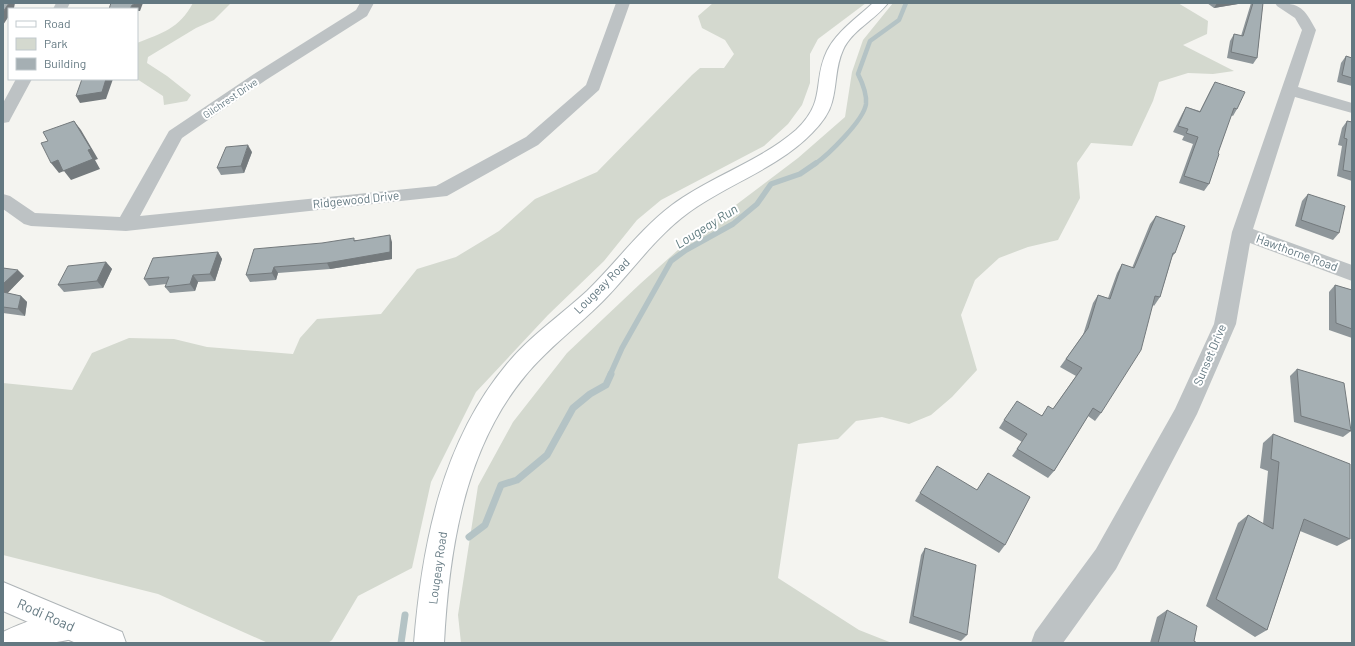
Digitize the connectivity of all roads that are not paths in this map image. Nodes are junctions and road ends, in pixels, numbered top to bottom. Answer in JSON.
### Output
{"nodes":[{"id":1,"x":367,"y":3,"type":"edge"},
{"id":2,"x":623,"y":3,"type":"edge"},
{"id":3,"x":881,"y":3,"type":"edge"},
{"id":4,"x":1282,"y":3,"type":"edge"},
{"id":5,"x":23,"y":80,"type":"edge"},
{"id":6,"x":1290,"y":90,"type":"junction"},
{"id":7,"x":1352,"y":108,"type":"edge"},
{"id":8,"x":3,"y":118,"type":"edge"},
{"id":9,"x":3,"y":200,"type":"edge"},
{"id":10,"x":126,"y":224,"type":"junction"},
{"id":11,"x":1242,"y":232,"type":"junction"},
{"id":12,"x":1352,"y":273,"type":"edge"},
{"id":13,"x":3,"y":596,"type":"edge"},
{"id":14,"x":70,"y":626,"type":"junction"},
{"id":15,"x":12,"y":643,"type":"edge"},
{"id":16,"x":111,"y":643,"type":"edge"},
{"id":17,"x":429,"y":643,"type":"edge"},
{"id":18,"x":1046,"y":643,"type":"edge"}],
"edges":[{"from":1,"to":10,"type":"street","name":"Gilchrest Drive"},
{"from":2,"to":10,"type":"street","name":"Ridgewood Drive"},
{"from":3,"to":17,"type":"main road","name":"Lougeay Road"},
{"from":4,"to":6,"type":"street","name":"Sunset Drive"},
{"from":5,"to":8,"type":"street"},
{"from":6,"to":7,"type":"street"},
{"from":6,"to":11,"type":"street","name":"Sunset Drive"},
{"from":9,"to":10,"type":"street","name":"Ridgewood Drive"},
{"from":11,"to":12,"type":"street","name":"Hawthorne Road"},
{"from":11,"to":18,"type":"street","name":"Sunset Drive"},
{"from":13,"to":14,"type":"main road","name":"Rodi Road"},
{"from":14,"to":15,"type":"main road"},
{"from":14,"to":16,"type":"main road","name":"Rodi Road"}]}
